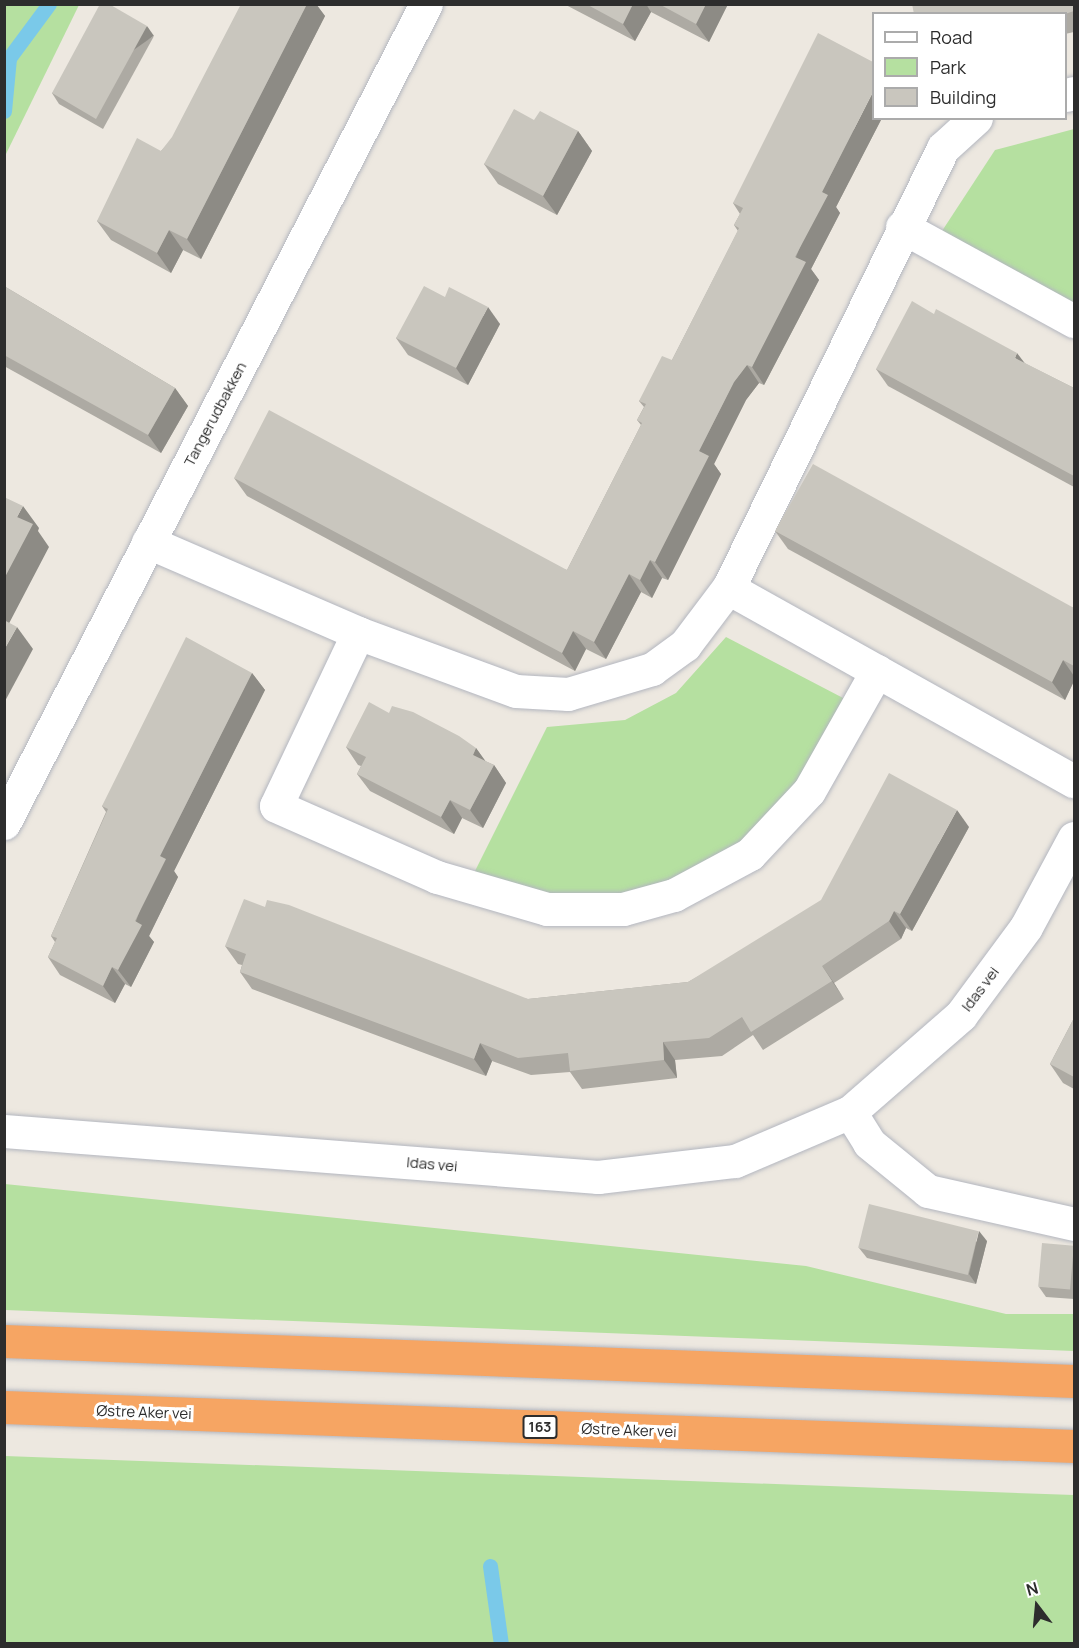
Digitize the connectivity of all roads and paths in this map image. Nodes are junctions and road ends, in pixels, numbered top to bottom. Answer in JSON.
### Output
{"nodes":[{"id":1,"x":426,"y":4,"type":"edge"},
{"id":2,"x":974,"y":120,"type":"edge"},
{"id":3,"x":902,"y":227,"type":"junction"},
{"id":4,"x":1074,"y":321,"type":"edge"},
{"id":5,"x":148,"y":542,"type":"junction"},
{"id":6,"x":728,"y":588,"type":"junction"},
{"id":7,"x":358,"y":633,"type":"junction"},
{"id":8,"x":877,"y":671,"type":"junction"},
{"id":9,"x":1074,"y":781,"type":"edge"},
{"id":10,"x":4,"y":823,"type":"edge"},
{"id":11,"x":1074,"y":838,"type":"edge"},
{"id":12,"x":850,"y":1112,"type":"junction"},
{"id":13,"x":4,"y":1131,"type":"edge"},
{"id":14,"x":1074,"y":1224,"type":"edge"},
{"id":15,"x":4,"y":1341,"type":"edge"},
{"id":16,"x":1074,"y":1381,"type":"edge"},
{"id":17,"x":4,"y":1407,"type":"edge"},
{"id":18,"x":1074,"y":1446,"type":"edge"}],
"edges":[{"from":1,"to":5,"type":"street","name":"Tangerudbakken"},
{"from":2,"to":3,"type":"street"},
{"from":3,"to":4,"type":"street"},
{"from":3,"to":6,"type":"street"},
{"from":5,"to":7,"type":"street"},
{"from":5,"to":10,"type":"street","name":"Tangerudbakken"},
{"from":6,"to":7,"type":"street"},
{"from":6,"to":8,"type":"street"},
{"from":7,"to":8,"type":"street"},
{"from":8,"to":9,"type":"street"},
{"from":11,"to":12,"type":"street","name":"Idas vei"},
{"from":12,"to":13,"type":"street","name":"Idas vei"},
{"from":12,"to":14,"type":"street"},
{"from":15,"to":16,"type":"highway"},
{"from":17,"to":18,"type":"highway","name":"Østre Aker vei","number":"163"}]}
